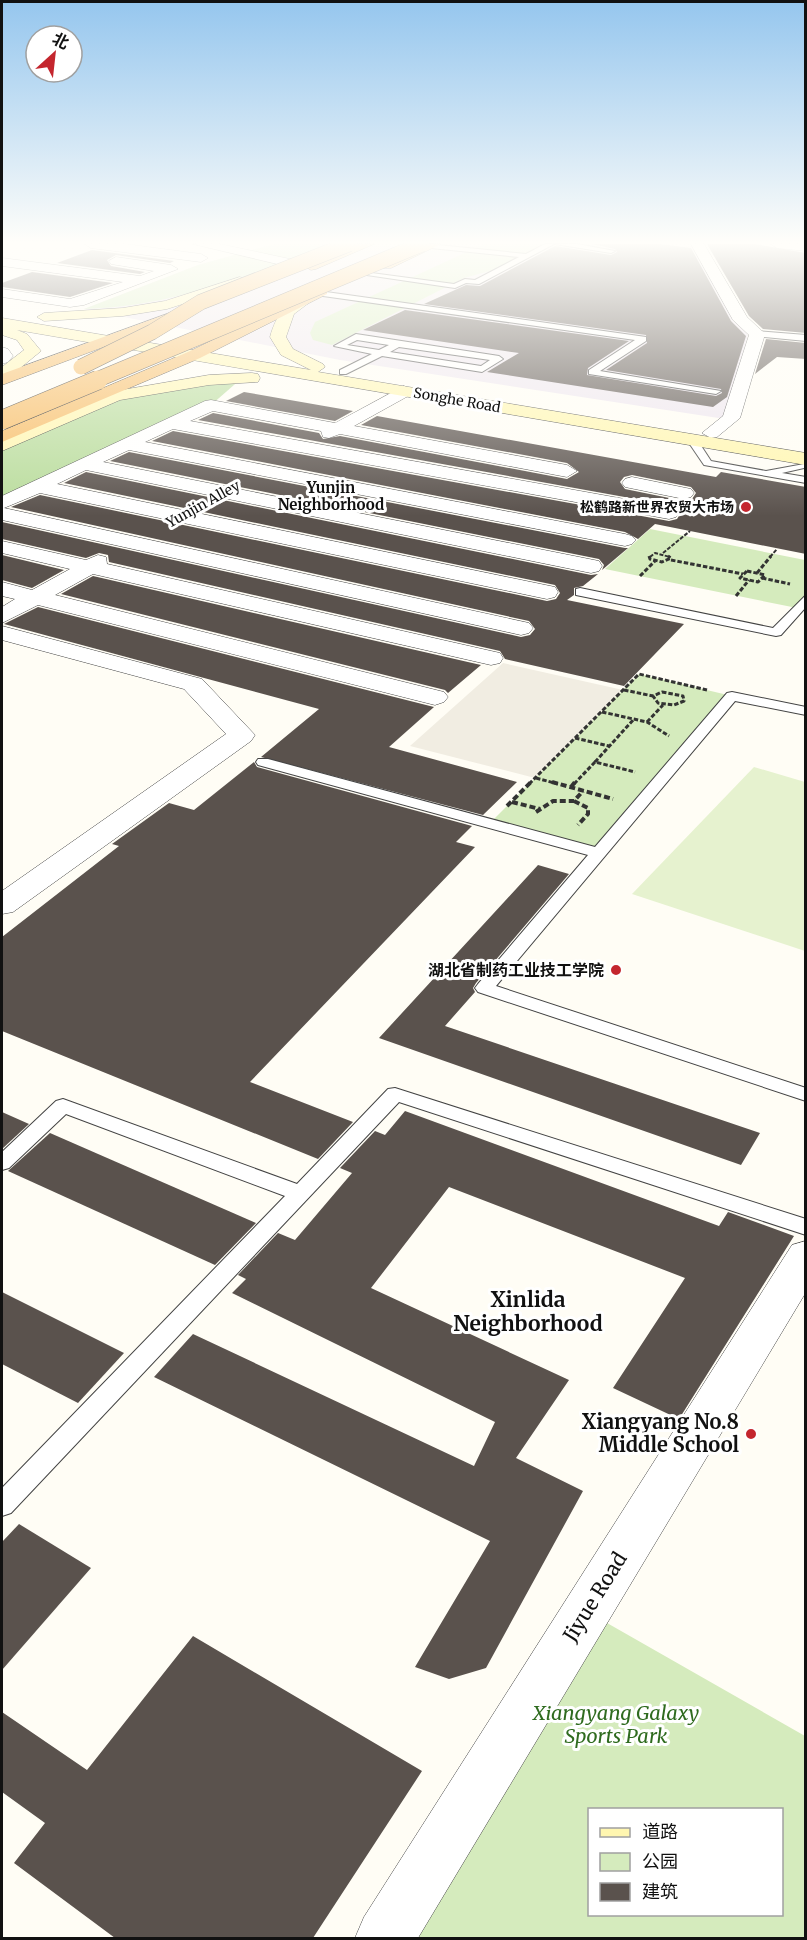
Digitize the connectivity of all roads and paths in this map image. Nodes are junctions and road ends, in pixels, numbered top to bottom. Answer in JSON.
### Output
{"nodes":[{"id":1,"x":757,"y":334,"type":"edge"},
{"id":2,"x":15,"y":335,"type":"edge"},
{"id":3,"x":98,"y":335,"type":"edge"},
{"id":4,"x":119,"y":335,"type":"edge"},
{"id":5,"x":148,"y":335,"type":"edge"},
{"id":6,"x":163,"y":335,"type":"edge"},
{"id":7,"x":213,"y":335,"type":"edge"},
{"id":8,"x":215,"y":335,"type":"edge"},
{"id":9,"x":235,"y":335,"type":"edge"},
{"id":10,"x":279,"y":335,"type":"edge"},
{"id":11,"x":610,"y":335,"type":"edge"},
{"id":12,"x":764,"y":335,"type":"edge"},
{"id":13,"x":112,"y":337,"type":"junction"},
{"id":14,"x":806,"y":338,"type":"edge"},
{"id":15,"x":398,"y":344,"type":"junction"},
{"id":16,"x":2,"y":352,"type":"edge"},
{"id":17,"x":201,"y":352,"type":"junction"},
{"id":18,"x":380,"y":353,"type":"junction"},
{"id":19,"x":2,"y":359,"type":"edge"},
{"id":20,"x":318,"y":372,"type":"junction"},
{"id":21,"x":343,"y":372,"type":"junction"},
{"id":22,"x":2,"y":374,"type":"edge"},
{"id":23,"x":106,"y":379,"type":"junction"},
{"id":24,"x":2,"y":380,"type":"edge"},
{"id":25,"x":404,"y":391,"type":"junction"},
{"id":26,"x":716,"y":391,"type":"dead end"},
{"id":27,"x":2,"y":420,"type":"edge"},
{"id":28,"x":171,"y":423,"type":"junction"},
{"id":29,"x":336,"y":429,"type":"junction"},
{"id":30,"x":711,"y":433,"type":"junction"},
{"id":31,"x":2,"y":437,"type":"edge"},
{"id":32,"x":692,"y":440,"type":"junction"},
{"id":33,"x":126,"y":444,"type":"junction"},
{"id":34,"x":2,"y":446,"type":"edge"},
{"id":35,"x":304,"y":447,"type":"junction"},
{"id":36,"x":806,"y":449,"type":"edge"},
{"id":37,"x":803,"y":463,"type":"edge"},
{"id":38,"x":83,"y":464,"type":"junction"},
{"id":39,"x":265,"y":469,"type":"junction"},
{"id":40,"x":579,"y":474,"type":"dead end"},
{"id":41,"x":766,"y":474,"type":"junction"},
{"id":42,"x":614,"y":480,"type":"dead end"},
{"id":43,"x":806,"y":480,"type":"edge"},
{"id":44,"x":37,"y":486,"type":"junction"},
{"id":45,"x":222,"y":493,"type":"junction"},
{"id":46,"x":684,"y":493,"type":"dead end"},
{"id":47,"x":2,"y":503,"type":"edge"},
{"id":48,"x":669,"y":513,"type":"dead end"},
{"id":49,"x":2,"y":514,"type":"edge"},
{"id":50,"x":182,"y":515,"type":"junction"},
{"id":51,"x":690,"y":531,"type":"dead end"},
{"id":52,"x":626,"y":540,"type":"dead end"},
{"id":53,"x":134,"y":542,"type":"junction"},
{"id":54,"x":2,"y":547,"type":"edge"},
{"id":55,"x":777,"y":549,"type":"dead end"},
{"id":56,"x":663,"y":553,"type":"junction"},
{"id":57,"x":670,"y":560,"type":"junction"},
{"id":58,"x":655,"y":561,"type":"junction"},
{"id":59,"x":591,"y":566,"type":"dead end"},
{"id":60,"x":90,"y":567,"type":"junction"},
{"id":61,"x":756,"y":573,"type":"junction"},
{"id":62,"x":744,"y":574,"type":"junction"},
{"id":63,"x":640,"y":576,"type":"dead end"},
{"id":64,"x":762,"y":578,"type":"junction"},
{"id":65,"x":749,"y":580,"type":"junction"},
{"id":66,"x":795,"y":585,"type":"dead end"},
{"id":67,"x":2,"y":589,"type":"edge"},
{"id":68,"x":548,"y":592,"type":"dead end"},
{"id":69,"x":580,"y":592,"type":"dead end"},
{"id":70,"x":736,"y":596,"type":"dead end"},
{"id":71,"x":35,"y":597,"type":"junction"},
{"id":72,"x":806,"y":599,"type":"edge"},
{"id":73,"x":2,"y":616,"type":"edge"},
{"id":74,"x":521,"y":628,"type":"dead end"},
{"id":75,"x":2,"y":633,"type":"edge"},
{"id":76,"x":491,"y":658,"type":"dead end"},
{"id":77,"x":683,"y":684,"type":"junction"},
{"id":78,"x":623,"y":690,"type":"junction"},
{"id":79,"x":676,"y":693,"type":"junction"},
{"id":80,"x":653,"y":696,"type":"junction"},
{"id":81,"x":732,"y":696,"type":"junction"},
{"id":82,"x":435,"y":697,"type":"dead end"},
{"id":83,"x":663,"y":705,"type":"junction"},
{"id":84,"x":806,"y":711,"type":"edge"},
{"id":85,"x":601,"y":712,"type":"junction"},
{"id":86,"x":634,"y":719,"type":"junction"},
{"id":87,"x":646,"y":722,"type":"junction"},
{"id":88,"x":574,"y":738,"type":"junction"},
{"id":89,"x":671,"y":738,"type":"dead end"},
{"id":90,"x":609,"y":747,"type":"junction"},
{"id":91,"x":263,"y":762,"type":"dead end"},
{"id":92,"x":595,"y":762,"type":"junction"},
{"id":93,"x":644,"y":774,"type":"dead end"},
{"id":94,"x":535,"y":778,"type":"junction"},
{"id":95,"x":571,"y":787,"type":"junction"},
{"id":96,"x":583,"y":791,"type":"junction"},
{"id":97,"x":511,"y":801,"type":"junction"},
{"id":98,"x":574,"y":801,"type":"junction"},
{"id":99,"x":639,"y":806,"type":"junction"},
{"id":100,"x":540,"y":809,"type":"junction"},
{"id":101,"x":534,"y":815,"type":"dead end"},
{"id":102,"x":490,"y":823,"type":"junction"},
{"id":103,"x":577,"y":827,"type":"dead end"},
{"id":104,"x":598,"y":853,"type":"junction"},
{"id":105,"x":2,"y":905,"type":"edge"},
{"id":106,"x":806,"y":1095,"type":"edge"},
{"id":107,"x":2,"y":1163,"type":"edge"},
{"id":108,"x":300,"y":1193,"type":"junction"},
{"id":109,"x":806,"y":1227,"type":"edge"},
{"id":110,"x":806,"y":1256,"type":"edge"},
{"id":111,"x":2,"y":1505,"type":"edge"},
{"id":112,"x":385,"y":1938,"type":"edge"}],
"edges":[{"from":1,"to":30,"type":"street"},
{"from":2,"to":22,"type":"main road"},
{"from":3,"to":13,"type":"main road","name":"Songhe Road"},
{"from":4,"to":13,"type":"highway"},
{"from":5,"to":6,"type":"highway","bridge":true},
{"from":7,"to":23,"type":"highway","bridge":true},
{"from":8,"to":23,"type":"highway","bridge":true},
{"from":9,"to":17,"type":"highway"},
{"from":10,"to":20,"type":"main road"},
{"from":11,"to":26,"type":"lane"},
{"from":12,"to":14,"type":"lane"},
{"from":13,"to":17,"type":"main road","name":"Songhe Road"},
{"from":13,"to":24,"type":"highway"},
{"from":15,"to":18,"type":"lane"},
{"from":15,"to":18,"type":"lane"},
{"from":15,"to":18,"type":"lane"},
{"from":16,"to":19,"type":"street"},
{"from":17,"to":20,"type":"main road","name":"Songhe Road"},
{"from":17,"to":31,"type":"highway"},
{"from":18,"to":21,"type":"lane"},
{"from":20,"to":21,"type":"main road","name":"Songhe Road"},
{"from":20,"to":25,"type":"main road","name":"Songhe Road"},
{"from":20,"to":34,"type":"main road"},
{"from":21,"to":30,"type":"main road","name":"Songhe Road"},
{"from":23,"to":27,"type":"highway","bridge":true},
{"from":25,"to":29,"type":"street","name":"Yunjin Alley"},
{"from":25,"to":32,"type":"main road","name":"Songhe Road"},
{"from":28,"to":29,"type":"street"},
{"from":28,"to":33,"type":"street"},
{"from":28,"to":35,"type":"street"},
{"from":29,"to":35,"type":"street","name":"Yunjin Alley"},
{"from":29,"to":40,"type":"street"},
{"from":30,"to":36,"type":"main road","name":"Songhe Road"},
{"from":32,"to":37,"type":"main road","name":"Songhe Road"},
{"from":32,"to":41,"type":"lane"},
{"from":33,"to":38,"type":"street"},
{"from":33,"to":39,"type":"street"},
{"from":35,"to":39,"type":"street","name":"Yunjin Alley"},
{"from":35,"to":48,"type":"street"},
{"from":37,"to":41,"type":"lane"},
{"from":38,"to":44,"type":"street"},
{"from":38,"to":45,"type":"street"},
{"from":39,"to":45,"type":"street","name":"Yunjin Alley"},
{"from":39,"to":52,"type":"street"},
{"from":41,"to":43,"type":"lane"},
{"from":42,"to":46,"type":"street"},
{"from":44,"to":47,"type":"street"},
{"from":44,"to":50,"type":"street"},
{"from":45,"to":50,"type":"street","name":"Yunjin Alley"},
{"from":45,"to":59,"type":"street"},
{"from":49,"to":53,"type":"street"},
{"from":50,"to":53,"type":"street","name":"Yunjin Alley"},
{"from":50,"to":68,"type":"street"},
{"from":51,"to":56,"type":"path"},
{"from":53,"to":60,"type":"street","name":"Yunjin Alley"},
{"from":53,"to":74,"type":"street"},
{"from":54,"to":60,"type":"street"},
{"from":55,"to":61,"type":"path"},
{"from":56,"to":57,"type":"path"},
{"from":56,"to":58,"type":"path"},
{"from":57,"to":58,"type":"path"},
{"from":57,"to":62,"type":"path"},
{"from":58,"to":63,"type":"path"},
{"from":60,"to":71,"type":"street","name":"Yunjin Alley"},
{"from":60,"to":76,"type":"street"},
{"from":61,"to":62,"type":"path"},
{"from":61,"to":64,"type":"path"},
{"from":62,"to":65,"type":"path"},
{"from":64,"to":65,"type":"path"},
{"from":64,"to":66,"type":"path"},
{"from":65,"to":70,"type":"path"},
{"from":67,"to":71,"type":"street"},
{"from":69,"to":72,"type":"lane"},
{"from":71,"to":73,"type":"street","name":"Yunjin Alley"},
{"from":71,"to":82,"type":"street"},
{"from":75,"to":105,"type":"street"},
{"from":77,"to":78,"type":"path"},
{"from":77,"to":79,"type":"path"},
{"from":77,"to":81,"type":"path"},
{"from":78,"to":80,"type":"path"},
{"from":78,"to":85,"type":"path"},
{"from":79,"to":80,"type":"path"},
{"from":79,"to":83,"type":"path"},
{"from":80,"to":83,"type":"path"},
{"from":81,"to":84,"type":"lane"},
{"from":81,"to":99,"type":"lane"},
{"from":83,"to":87,"type":"path"},
{"from":85,"to":86,"type":"path"},
{"from":85,"to":88,"type":"path"},
{"from":86,"to":87,"type":"path"},
{"from":86,"to":90,"type":"path"},
{"from":87,"to":89,"type":"path"},
{"from":88,"to":90,"type":"path"},
{"from":88,"to":94,"type":"path"},
{"from":90,"to":92,"type":"path"},
{"from":91,"to":102,"type":"lane"},
{"from":92,"to":93,"type":"path"},
{"from":92,"to":95,"type":"path"},
{"from":94,"to":95,"type":"path"},
{"from":94,"to":97,"type":"path"},
{"from":95,"to":96,"type":"path"},
{"from":96,"to":98,"type":"path"},
{"from":96,"to":99,"type":"path"},
{"from":97,"to":100,"type":"path"},
{"from":97,"to":102,"type":"path"},
{"from":98,"to":100,"type":"path"},
{"from":98,"to":103,"type":"path"},
{"from":99,"to":104,"type":"lane"},
{"from":100,"to":101,"type":"path"},
{"from":102,"to":104,"type":"lane"},
{"from":104,"to":106,"type":"lane"},
{"from":107,"to":108,"type":"lane"},
{"from":108,"to":109,"type":"lane"},
{"from":108,"to":111,"type":"lane"},
{"from":110,"to":112,"type":"street","name":"Jiyue Road"}]}
